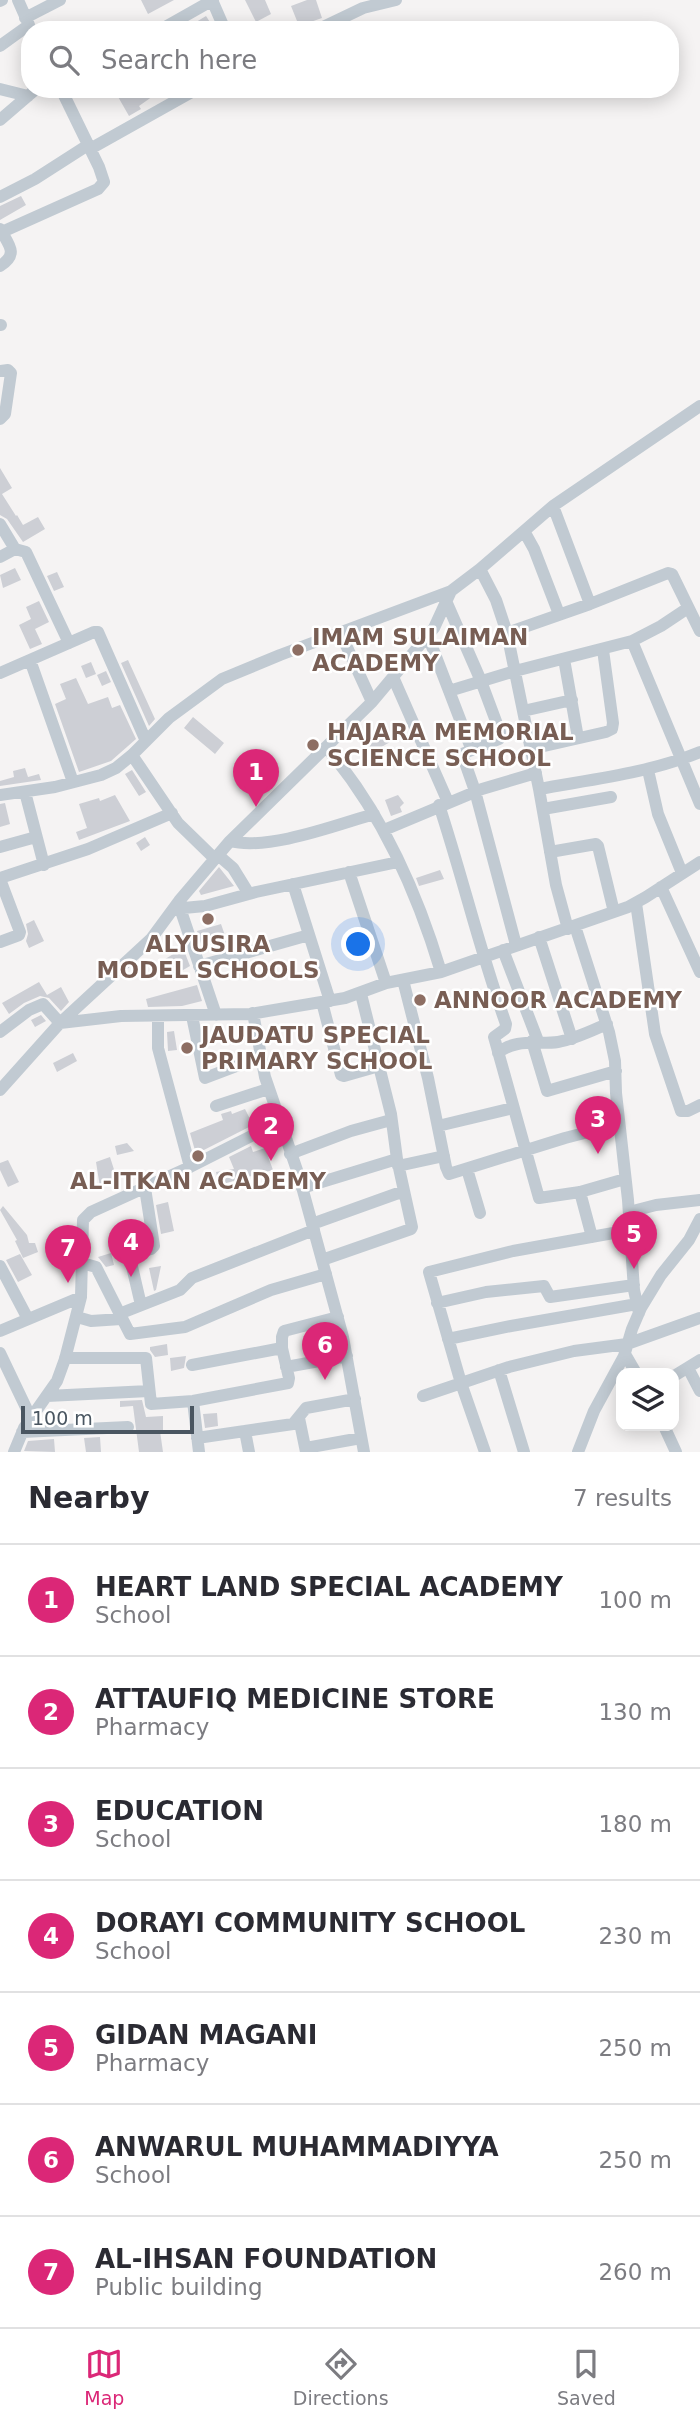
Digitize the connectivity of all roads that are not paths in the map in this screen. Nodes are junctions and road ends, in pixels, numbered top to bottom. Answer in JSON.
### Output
{"nodes":[{"id":1,"x":18,"y":0,"type":"edge"},
{"id":2,"x":60,"y":0,"type":"edge"},
{"id":3,"x":213,"y":0,"type":"edge"},
{"id":4,"x":396,"y":0,"type":"edge"},
{"id":5,"x":27,"y":21,"type":"edge"},
{"id":6,"x":32,"y":21,"type":"edge"},
{"id":7,"x":176,"y":21,"type":"edge"},
{"id":8,"x":221,"y":21,"type":"edge"},
{"id":9,"x":336,"y":21,"type":"edge"},
{"id":10,"x":21,"y":30,"type":"edge"},
{"id":11,"x":0,"y":47,"type":"edge"},
{"id":12,"x":0,"y":89,"type":"edge"},
{"id":13,"x":21,"y":92,"type":"edge"},
{"id":14,"x":26,"y":98,"type":"edge"},
{"id":15,"x":65,"y":98,"type":"edge"},
{"id":16,"x":180,"y":98,"type":"edge"},
{"id":17,"x":0,"y":120,"type":"edge"},
{"id":18,"x":89,"y":147,"type":"junction"},
{"id":19,"x":0,"y":197,"type":"edge"},
{"id":20,"x":1,"y":230,"type":"edge"},
{"id":21,"x":0,"y":266,"type":"edge"},
{"id":22,"x":0,"y":371,"type":"edge"},
{"id":23,"x":700,"y":406,"type":"edge"},
{"id":24,"x":0,"y":419,"type":"edge"},
{"id":25,"x":553,"y":506,"type":"junction"},
{"id":26,"x":0,"y":524,"type":"edge"},
{"id":27,"x":524,"y":531,"type":"junction"},
{"id":28,"x":15,"y":549,"type":"junction"},
{"id":29,"x":0,"y":556,"type":"edge"},
{"id":30,"x":480,"y":569,"type":"junction"},
{"id":31,"x":448,"y":596,"type":"junction"},
{"id":32,"x":590,"y":604,"type":"junction"},
{"id":33,"x":688,"y":608,"type":"junction"},
{"id":34,"x":559,"y":614,"type":"junction"},
{"id":35,"x":700,"y":631,"type":"edge"},
{"id":36,"x":341,"y":632,"type":"junction"},
{"id":37,"x":507,"y":633,"type":"junction"},
{"id":38,"x":428,"y":636,"type":"junction"},
{"id":39,"x":632,"y":641,"type":"junction"},
{"id":40,"x":69,"y":643,"type":"junction"},
{"id":41,"x":603,"y":650,"type":"junction"},
{"id":42,"x":564,"y":659,"type":"junction"},
{"id":43,"x":30,"y":660,"type":"junction"},
{"id":44,"x":1,"y":669,"type":"edge"},
{"id":45,"x":515,"y":671,"type":"junction"},
{"id":46,"x":393,"y":677,"type":"junction"},
{"id":47,"x":481,"y":681,"type":"junction"},
{"id":48,"x":449,"y":691,"type":"junction"},
{"id":49,"x":572,"y":700,"type":"junction"},
{"id":50,"x":372,"y":702,"type":"junction"},
{"id":51,"x":523,"y":711,"type":"junction"},
{"id":52,"x":578,"y":738,"type":"junction"},
{"id":53,"x":146,"y":740,"type":"junction"},
{"id":54,"x":326,"y":747,"type":"junction"},
{"id":55,"x":471,"y":748,"type":"junction"},
{"id":56,"x":531,"y":749,"type":"junction"},
{"id":57,"x":700,"y":752,"type":"edge"},
{"id":58,"x":132,"y":755,"type":"junction"},
{"id":59,"x":681,"y":760,"type":"junction"},
{"id":60,"x":648,"y":770,"type":"junction"},
{"id":61,"x":536,"y":773,"type":"junction"},
{"id":62,"x":73,"y":782,"type":"junction"},
{"id":63,"x":539,"y":789,"type":"junction"},
{"id":64,"x":475,"y":791,"type":"junction"},
{"id":65,"x":24,"y":792,"type":"junction"},
{"id":66,"x":0,"y":795,"type":"edge"},
{"id":67,"x":611,"y":797,"type":"dead end"},
{"id":68,"x":444,"y":804,"type":"junction"},
{"id":69,"x":700,"y":804,"type":"edge"},
{"id":70,"x":543,"y":809,"type":"junction"},
{"id":71,"x":172,"y":813,"type":"junction"},
{"id":72,"x":374,"y":814,"type":"junction"},
{"id":73,"x":384,"y":830,"type":"junction"},
{"id":74,"x":36,"y":837,"type":"junction"},
{"id":75,"x":230,"y":841,"type":"junction"},
{"id":76,"x":0,"y":846,"type":"edge"},
{"id":77,"x":550,"y":852,"type":"junction"},
{"id":78,"x":216,"y":857,"type":"junction"},
{"id":79,"x":398,"y":862,"type":"junction"},
{"id":80,"x":700,"y":862,"type":"edge"},
{"id":81,"x":44,"y":864,"type":"junction"},
{"id":82,"x":349,"y":872,"type":"junction"},
{"id":83,"x":681,"y":873,"type":"junction"},
{"id":84,"x":0,"y":878,"type":"edge"},
{"id":85,"x":293,"y":884,"type":"junction"},
{"id":86,"x":662,"y":887,"type":"junction"},
{"id":87,"x":249,"y":894,"type":"junction"},
{"id":88,"x":636,"y":903,"type":"junction"},
{"id":89,"x":176,"y":909,"type":"junction"},
{"id":90,"x":614,"y":912,"type":"junction"},
{"id":91,"x":572,"y":927,"type":"junction"},
{"id":92,"x":309,"y":935,"type":"junction"},
{"id":93,"x":539,"y":937,"type":"junction"},
{"id":94,"x":0,"y":942,"type":"edge"},
{"id":95,"x":516,"y":945,"type":"junction"},
{"id":96,"x":503,"y":950,"type":"junction"},
{"id":97,"x":483,"y":957,"type":"junction"},
{"id":98,"x":199,"y":966,"type":"junction"},
{"id":99,"x":441,"y":972,"type":"junction"},
{"id":100,"x":700,"y":972,"type":"edge"},
{"id":101,"x":403,"y":979,"type":"junction"},
{"id":102,"x":386,"y":983,"type":"junction"},
{"id":103,"x":361,"y":994,"type":"junction"},
{"id":104,"x":326,"y":1001,"type":"junction"},
{"id":105,"x":253,"y":1013,"type":"junction"},
{"id":106,"x":216,"y":1015,"type":"junction"},
{"id":107,"x":158,"y":1016,"type":"junction"},
{"id":108,"x":192,"y":1016,"type":"junction"},
{"id":109,"x":60,"y":1023,"type":"junction"},
{"id":110,"x":607,"y":1024,"type":"junction"},
{"id":111,"x":0,"y":1031,"type":"edge"},
{"id":112,"x":572,"y":1039,"type":"junction"},
{"id":113,"x":535,"y":1041,"type":"junction"},
{"id":114,"x":498,"y":1053,"type":"junction"},
{"id":115,"x":260,"y":1057,"type":"junction"},
{"id":116,"x":379,"y":1066,"type":"junction"},
{"id":117,"x":616,"y":1071,"type":"junction"},
{"id":118,"x":1,"y":1086,"type":"edge"},
{"id":119,"x":268,"y":1089,"type":"junction"},
{"id":120,"x":700,"y":1105,"type":"edge"},
{"id":121,"x":216,"y":1106,"type":"dead end"},
{"id":122,"x":513,"y":1108,"type":"junction"},
{"id":123,"x":391,"y":1120,"type":"junction"},
{"id":124,"x":279,"y":1122,"type":"junction"},
{"id":125,"x":619,"y":1124,"type":"junction"},
{"id":126,"x":438,"y":1126,"type":"junction"},
{"id":127,"x":525,"y":1150,"type":"junction"},
{"id":128,"x":290,"y":1154,"type":"junction"},
{"id":129,"x":444,"y":1156,"type":"junction"},
{"id":130,"x":397,"y":1162,"type":"junction"},
{"id":131,"x":190,"y":1167,"type":"junction"},
{"id":132,"x":467,"y":1168,"type":"junction"},
{"id":133,"x":625,"y":1179,"type":"junction"},
{"id":134,"x":145,"y":1188,"type":"junction"},
{"id":135,"x":302,"y":1188,"type":"junction"},
{"id":136,"x":404,"y":1191,"type":"junction"},
{"id":137,"x":580,"y":1192,"type":"junction"},
{"id":138,"x":700,"y":1200,"type":"edge"},
{"id":139,"x":629,"y":1212,"type":"junction"},
{"id":140,"x":480,"y":1213,"type":"dead end"},
{"id":141,"x":700,"y":1219,"type":"edge"},
{"id":142,"x":313,"y":1227,"type":"junction"},
{"id":143,"x":630,"y":1230,"type":"junction"},
{"id":144,"x":592,"y":1237,"type":"junction"},
{"id":145,"x":322,"y":1260,"type":"junction"},
{"id":146,"x":82,"y":1263,"type":"junction"},
{"id":147,"x":0,"y":1266,"type":"edge"},
{"id":148,"x":326,"y":1274,"type":"junction"},
{"id":149,"x":634,"y":1285,"type":"junction"},
{"id":150,"x":81,"y":1297,"type":"junction"},
{"id":151,"x":437,"y":1303,"type":"junction"},
{"id":152,"x":141,"y":1305,"type":"junction"},
{"id":153,"x":638,"y":1309,"type":"junction"},
{"id":154,"x":77,"y":1317,"type":"junction"},
{"id":155,"x":120,"y":1317,"type":"junction"},
{"id":156,"x":338,"y":1317,"type":"junction"},
{"id":157,"x":700,"y":1318,"type":"edge"},
{"id":158,"x":28,"y":1319,"type":"junction"},
{"id":159,"x":0,"y":1331,"type":"edge"},
{"id":160,"x":448,"y":1339,"type":"junction"},
{"id":161,"x":282,"y":1348,"type":"junction"},
{"id":162,"x":626,"y":1349,"type":"junction"},
{"id":163,"x":0,"y":1353,"type":"edge"},
{"id":164,"x":347,"y":1356,"type":"junction"},
{"id":165,"x":65,"y":1357,"type":"junction"},
{"id":166,"x":700,"y":1360,"type":"edge"},
{"id":167,"x":192,"y":1365,"type":"dead end"},
{"id":168,"x":286,"y":1367,"type":"junction"},
{"id":169,"x":634,"y":1368,"type":"edge"},
{"id":170,"x":688,"y":1368,"type":"junction"},
{"id":171,"x":499,"y":1370,"type":"junction"},
{"id":172,"x":679,"y":1373,"type":"edge"},
{"id":173,"x":461,"y":1383,"type":"junction"},
{"id":174,"x":149,"y":1391,"type":"junction"},
{"id":175,"x":700,"y":1391,"type":"edge"},
{"id":176,"x":47,"y":1396,"type":"junction"},
{"id":177,"x":423,"y":1396,"type":"dead end"},
{"id":178,"x":355,"y":1399,"type":"junction"},
{"id":179,"x":193,"y":1401,"type":"junction"},
{"id":180,"x":31,"y":1418,"type":"junction"},
{"id":181,"x":299,"y":1418,"type":"junction"},
{"id":182,"x":128,"y":1427,"type":"dead end"},
{"id":183,"x":245,"y":1431,"type":"junction"},
{"id":184,"x":666,"y":1431,"type":"edge"},
{"id":185,"x":22,"y":1432,"type":"junction"},
{"id":186,"x":197,"y":1438,"type":"junction"},
{"id":187,"x":361,"y":1438,"type":"junction"},
{"id":188,"x":306,"y":1450,"type":"edge"},
{"id":189,"x":14,"y":1452,"type":"edge"},
{"id":190,"x":199,"y":1452,"type":"edge"},
{"id":191,"x":248,"y":1452,"type":"edge"},
{"id":192,"x":364,"y":1452,"type":"edge"},
{"id":193,"x":485,"y":1452,"type":"edge"},
{"id":194,"x":524,"y":1452,"type":"edge"},
{"id":195,"x":578,"y":1452,"type":"edge"},
{"id":196,"x":676,"y":1452,"type":"edge"}],
"edges":[{"from":1,"to":5,"type":"street"},
{"from":2,"to":6,"type":"street"},
{"from":3,"to":7,"type":"street"},
{"from":3,"to":8,"type":"street"},
{"from":4,"to":9,"type":"street"},
{"from":10,"to":11,"type":"street"},
{"from":12,"to":13,"type":"street"},
{"from":14,"to":17,"type":"street"},
{"from":15,"to":18,"type":"street"},
{"from":16,"to":18,"type":"street"},
{"from":18,"to":19,"type":"street"},
{"from":18,"to":20,"type":"street"},
{"from":20,"to":21,"type":"street"},
{"from":22,"to":24,"type":"street"},
{"from":23,"to":25,"type":"street"},
{"from":25,"to":27,"type":"street"},
{"from":25,"to":32,"type":"street"},
{"from":26,"to":28,"type":"street"},
{"from":27,"to":30,"type":"street"},
{"from":27,"to":34,"type":"street"},
{"from":28,"to":29,"type":"street"},
{"from":28,"to":40,"type":"street"},
{"from":30,"to":31,"type":"street"},
{"from":30,"to":37,"type":"street"},
{"from":31,"to":36,"type":"street"},
{"from":31,"to":38,"type":"street"},
{"from":31,"to":47,"type":"street"},
{"from":32,"to":33,"type":"street"},
{"from":32,"to":34,"type":"street"},
{"from":33,"to":35,"type":"street"},
{"from":33,"to":39,"type":"street"},
{"from":34,"to":37,"type":"street"},
{"from":36,"to":50,"type":"street"},
{"from":36,"to":53,"type":"street"},
{"from":37,"to":45,"type":"street"},
{"from":38,"to":46,"type":"street"},
{"from":38,"to":48,"type":"street"},
{"from":39,"to":41,"type":"street"},
{"from":39,"to":59,"type":"street"},
{"from":40,"to":43,"type":"street"},
{"from":40,"to":53,"type":"street"},
{"from":41,"to":42,"type":"street"},
{"from":41,"to":52,"type":"street"},
{"from":42,"to":45,"type":"street"},
{"from":42,"to":49,"type":"street"},
{"from":43,"to":44,"type":"street"},
{"from":43,"to":62,"type":"street"},
{"from":45,"to":47,"type":"street"},
{"from":45,"to":51,"type":"street"},
{"from":46,"to":50,"type":"street"},
{"from":46,"to":68,"type":"street"},
{"from":47,"to":48,"type":"street"},
{"from":47,"to":55,"type":"street"},
{"from":48,"to":55,"type":"street"},
{"from":49,"to":51,"type":"street"},
{"from":49,"to":52,"type":"street"},
{"from":50,"to":54,"type":"street"},
{"from":51,"to":56,"type":"street"},
{"from":52,"to":56,"type":"street"},
{"from":53,"to":58,"type":"street"},
{"from":54,"to":72,"type":"street"},
{"from":54,"to":75,"type":"street"},
{"from":55,"to":64,"type":"street"},
{"from":56,"to":61,"type":"street"},
{"from":57,"to":59,"type":"street"},
{"from":58,"to":62,"type":"street"},
{"from":58,"to":71,"type":"street"},
{"from":59,"to":60,"type":"street"},
{"from":59,"to":69,"type":"street"},
{"from":60,"to":63,"type":"street"},
{"from":60,"to":83,"type":"street"},
{"from":61,"to":63,"type":"street"},
{"from":61,"to":64,"type":"street"},
{"from":62,"to":65,"type":"street"},
{"from":63,"to":70,"type":"street"},
{"from":64,"to":68,"type":"street"},
{"from":64,"to":95,"type":"street"},
{"from":65,"to":66,"type":"street"},
{"from":65,"to":74,"type":"street"},
{"from":67,"to":70,"type":"street"},
{"from":68,"to":73,"type":"street"},
{"from":68,"to":97,"type":"street"},
{"from":70,"to":77,"type":"street"},
{"from":71,"to":78,"type":"street"},
{"from":71,"to":81,"type":"street"},
{"from":72,"to":73,"type":"street"},
{"from":72,"to":75,"type":"street"},
{"from":73,"to":79,"type":"street"},
{"from":74,"to":76,"type":"street"},
{"from":74,"to":81,"type":"street"},
{"from":75,"to":78,"type":"street"},
{"from":77,"to":90,"type":"street"},
{"from":77,"to":91,"type":"street"},
{"from":78,"to":87,"type":"street"},
{"from":78,"to":89,"type":"street"},
{"from":79,"to":82,"type":"street"},
{"from":79,"to":99,"type":"street"},
{"from":80,"to":83,"type":"street"},
{"from":81,"to":84,"type":"street"},
{"from":82,"to":85,"type":"street"},
{"from":82,"to":102,"type":"street"},
{"from":83,"to":86,"type":"street"},
{"from":84,"to":94,"type":"street"},
{"from":85,"to":87,"type":"street"},
{"from":85,"to":92,"type":"street"},
{"from":86,"to":88,"type":"street"},
{"from":86,"to":100,"type":"street"},
{"from":87,"to":89,"type":"street"},
{"from":88,"to":90,"type":"street"},
{"from":88,"to":120,"type":"street"},
{"from":89,"to":98,"type":"street"},
{"from":89,"to":109,"type":"street"},
{"from":90,"to":91,"type":"street"},
{"from":91,"to":93,"type":"street"},
{"from":91,"to":110,"type":"street"},
{"from":92,"to":98,"type":"street"},
{"from":92,"to":104,"type":"street"},
{"from":93,"to":95,"type":"street"},
{"from":93,"to":112,"type":"street"},
{"from":95,"to":96,"type":"street"},
{"from":96,"to":97,"type":"street"},
{"from":96,"to":113,"type":"street"},
{"from":97,"to":99,"type":"street"},
{"from":97,"to":114,"type":"street"},
{"from":98,"to":106,"type":"street"},
{"from":99,"to":101,"type":"street"},
{"from":101,"to":102,"type":"street"},
{"from":101,"to":126,"type":"street"},
{"from":102,"to":103,"type":"street"},
{"from":103,"to":104,"type":"street"},
{"from":103,"to":116,"type":"street"},
{"from":104,"to":105,"type":"street"},
{"from":104,"to":116,"type":"street"},
{"from":105,"to":106,"type":"street"},
{"from":105,"to":115,"type":"street"},
{"from":106,"to":108,"type":"street"},
{"from":107,"to":108,"type":"street"},
{"from":107,"to":109,"type":"street"},
{"from":107,"to":131,"type":"street"},
{"from":108,"to":115,"type":"street"},
{"from":109,"to":111,"type":"street"},
{"from":109,"to":118,"type":"street"},
{"from":110,"to":112,"type":"street"},
{"from":110,"to":117,"type":"street"},
{"from":112,"to":113,"type":"street"},
{"from":113,"to":114,"type":"street"},
{"from":113,"to":117,"type":"street"},
{"from":114,"to":122,"type":"street"},
{"from":115,"to":119,"type":"street"},
{"from":116,"to":123,"type":"street"},
{"from":117,"to":125,"type":"street"},
{"from":119,"to":121,"type":"street"},
{"from":119,"to":124,"type":"street"},
{"from":122,"to":126,"type":"street"},
{"from":122,"to":127,"type":"street"},
{"from":123,"to":128,"type":"street"},
{"from":123,"to":130,"type":"street"},
{"from":124,"to":128,"type":"street"},
{"from":124,"to":131,"type":"street"},
{"from":125,"to":127,"type":"street"},
{"from":125,"to":133,"type":"street"},
{"from":126,"to":129,"type":"street"},
{"from":127,"to":132,"type":"street"},
{"from":127,"to":137,"type":"street"},
{"from":128,"to":135,"type":"street"},
{"from":129,"to":130,"type":"street"},
{"from":129,"to":132,"type":"street"},
{"from":130,"to":135,"type":"street"},
{"from":130,"to":136,"type":"street"},
{"from":131,"to":134,"type":"street"},
{"from":132,"to":140,"type":"street"},
{"from":133,"to":137,"type":"street"},
{"from":133,"to":139,"type":"street"},
{"from":134,"to":146,"type":"street"},
{"from":134,"to":152,"type":"street"},
{"from":135,"to":142,"type":"street"},
{"from":136,"to":142,"type":"street"},
{"from":136,"to":145,"type":"street"},
{"from":137,"to":144,"type":"street"},
{"from":138,"to":139,"type":"street"},
{"from":139,"to":143,"type":"street"},
{"from":141,"to":153,"type":"street"},
{"from":142,"to":145,"type":"street"},
{"from":142,"to":152,"type":"street"},
{"from":143,"to":144,"type":"street"},
{"from":143,"to":149,"type":"street"},
{"from":144,"to":151,"type":"street"},
{"from":145,"to":148,"type":"street"},
{"from":146,"to":150,"type":"street"},
{"from":146,"to":155,"type":"street"},
{"from":147,"to":158,"type":"street"},
{"from":148,"to":155,"type":"street"},
{"from":148,"to":156,"type":"street"},
{"from":149,"to":151,"type":"street"},
{"from":149,"to":153,"type":"street"},
{"from":150,"to":154,"type":"street"},
{"from":150,"to":158,"type":"street"},
{"from":151,"to":160,"type":"street"},
{"from":152,"to":155,"type":"street"},
{"from":153,"to":160,"type":"street"},
{"from":153,"to":162,"type":"street"},
{"from":154,"to":155,"type":"street"},
{"from":154,"to":165,"type":"street"},
{"from":156,"to":161,"type":"street"},
{"from":156,"to":164,"type":"street"},
{"from":157,"to":162,"type":"street"},
{"from":158,"to":159,"type":"street"},
{"from":160,"to":173,"type":"street"},
{"from":161,"to":167,"type":"street"},
{"from":161,"to":168,"type":"street"},
{"from":162,"to":169,"type":"street"},
{"from":162,"to":171,"type":"street"},
{"from":162,"to":195,"type":"street"},
{"from":163,"to":180,"type":"street"},
{"from":164,"to":168,"type":"street"},
{"from":164,"to":178,"type":"street"},
{"from":165,"to":174,"type":"street"},
{"from":165,"to":176,"type":"street"},
{"from":166,"to":170,"type":"street"},
{"from":168,"to":179,"type":"street"},
{"from":170,"to":172,"type":"street"},
{"from":170,"to":175,"type":"street"},
{"from":171,"to":173,"type":"street"},
{"from":171,"to":194,"type":"street"},
{"from":173,"to":177,"type":"street"},
{"from":173,"to":193,"type":"street"},
{"from":174,"to":176,"type":"street"},
{"from":174,"to":179,"type":"street"},
{"from":176,"to":180,"type":"street"},
{"from":178,"to":181,"type":"street"},
{"from":178,"to":187,"type":"street"},
{"from":179,"to":186,"type":"street"},
{"from":180,"to":185,"type":"street"},
{"from":181,"to":183,"type":"street"},
{"from":181,"to":188,"type":"street"},
{"from":182,"to":185,"type":"street"},
{"from":183,"to":186,"type":"street"},
{"from":183,"to":191,"type":"street"},
{"from":184,"to":196,"type":"street"},
{"from":185,"to":189,"type":"street"},
{"from":186,"to":190,"type":"street"},
{"from":187,"to":188,"type":"street"},
{"from":187,"to":192,"type":"street"}]}
